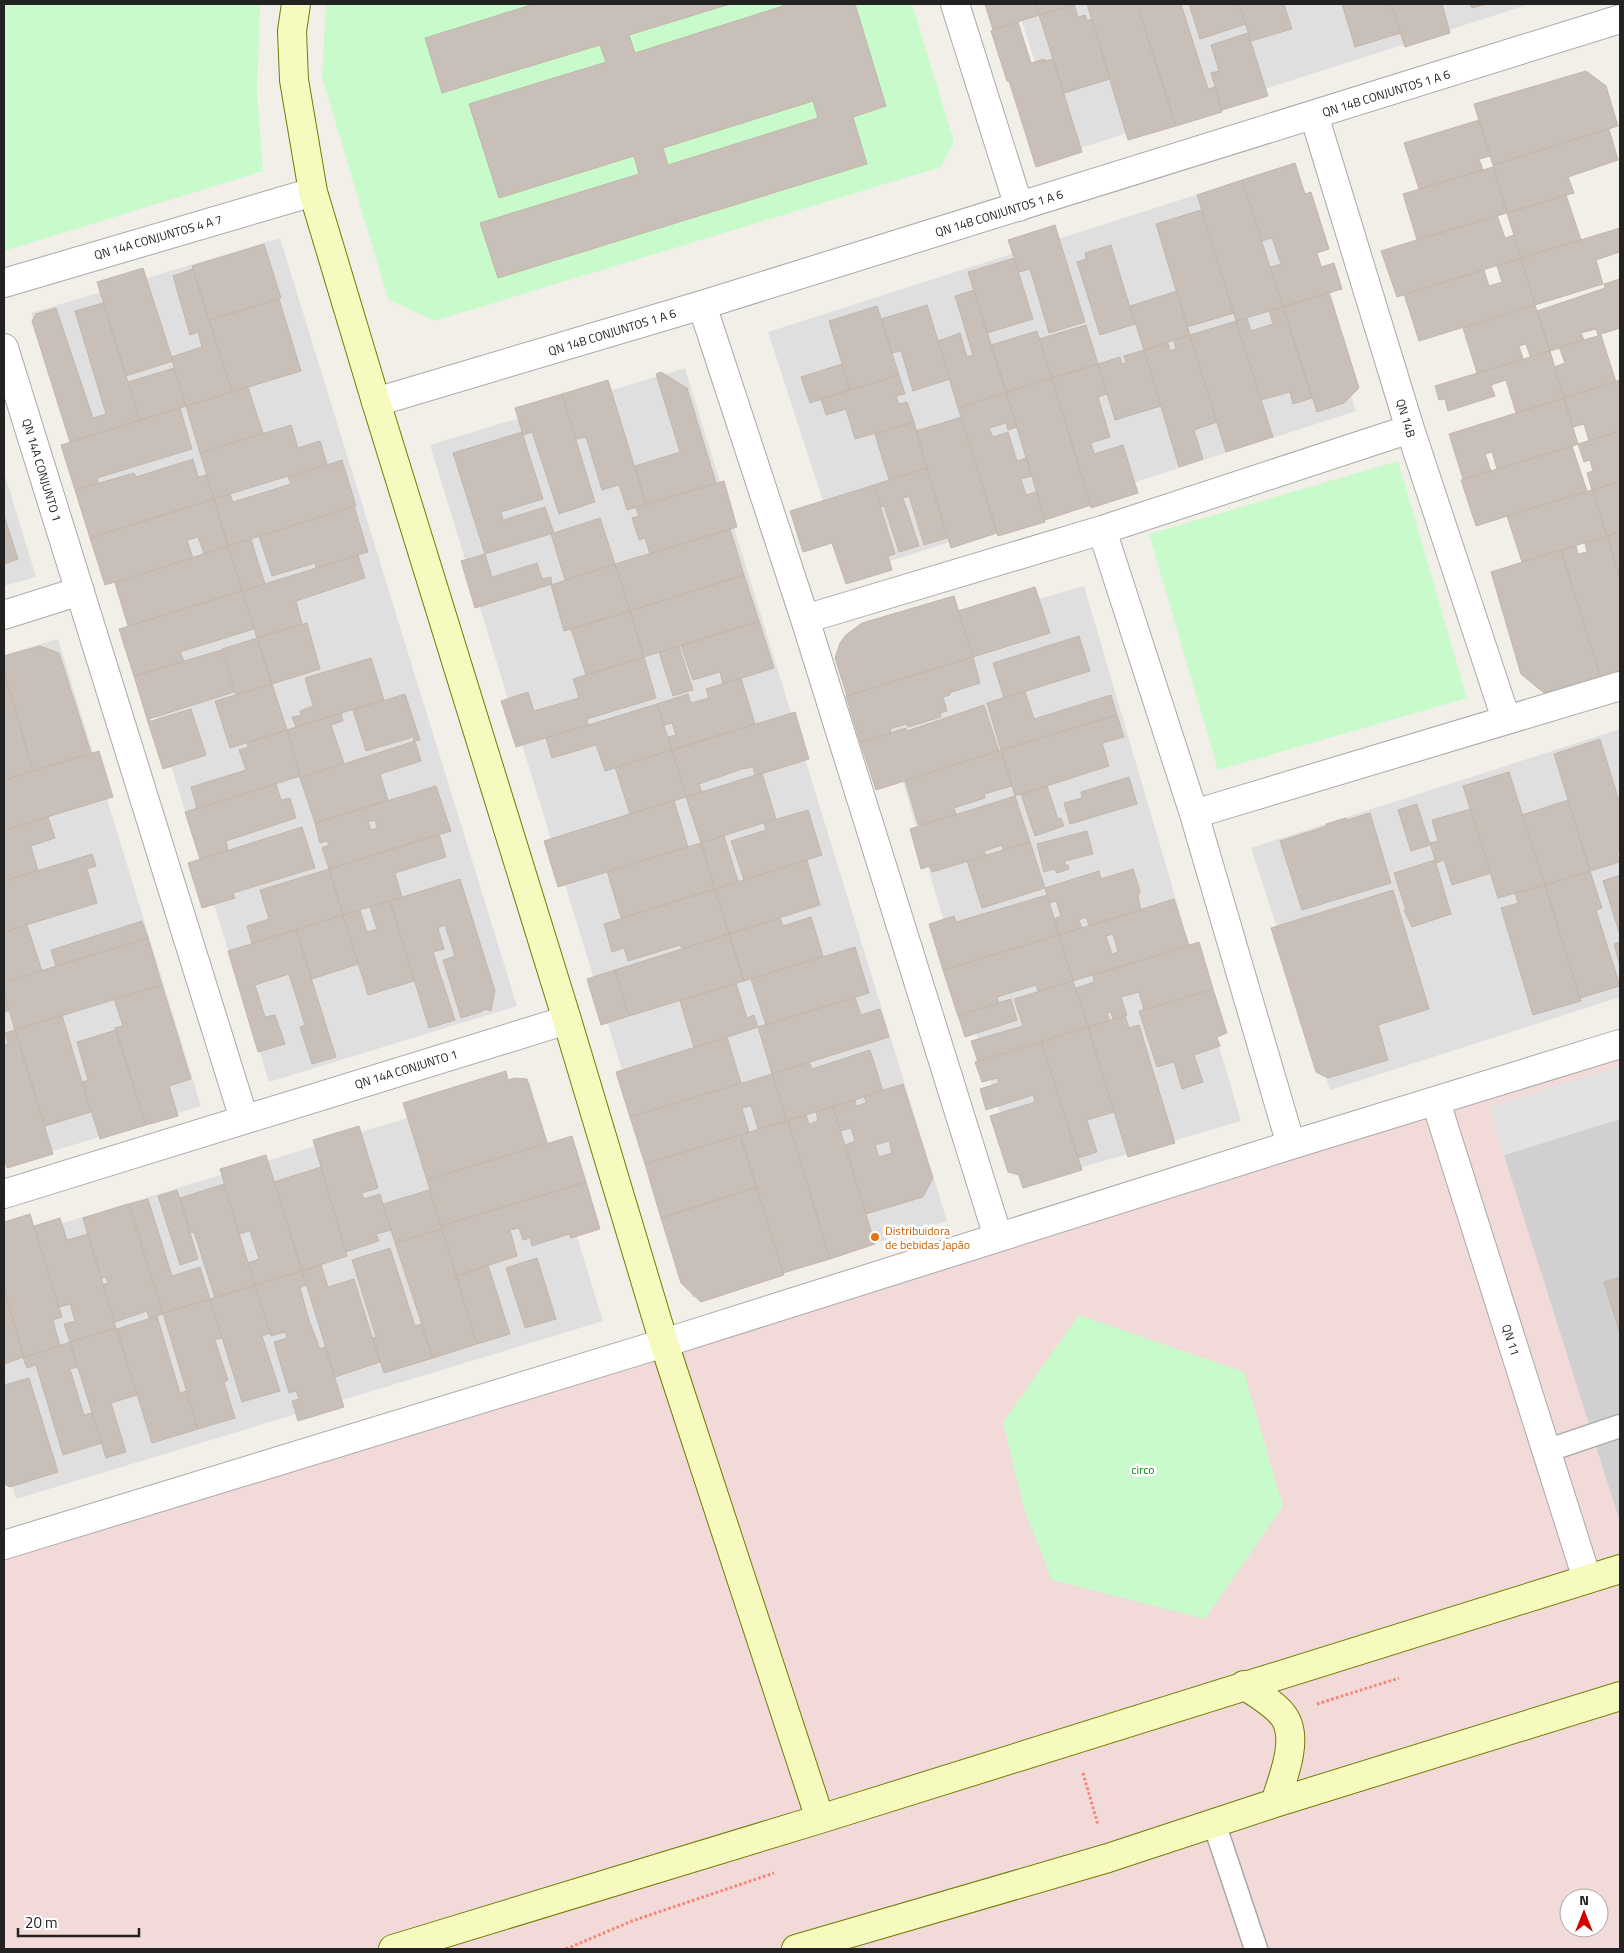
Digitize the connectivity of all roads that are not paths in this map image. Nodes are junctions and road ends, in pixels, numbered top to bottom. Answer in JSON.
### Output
{"nodes":[{"id":1,"x":296,"y":4,"type":"edge"},
{"id":2,"x":955,"y":4,"type":"edge"},
{"id":3,"x":1617,"y":19,"type":"edge"},
{"id":4,"x":1314,"y":115,"type":"junction"},
{"id":5,"x":313,"y":192,"type":"junction"},
{"id":6,"x":1019,"y":207,"type":"junction"},
{"id":7,"x":4,"y":283,"type":"edge"},
{"id":8,"x":702,"y":304,"type":"junction"},
{"id":9,"x":4,"y":348,"type":"edge"},
{"id":10,"x":376,"y":402,"type":"junction"},
{"id":11,"x":1410,"y":429,"type":"junction"},
{"id":12,"x":1102,"y":530,"type":"junction"},
{"id":13,"x":80,"y":591,"type":"junction"},
{"id":14,"x":4,"y":615,"type":"edge"},
{"id":15,"x":805,"y":619,"type":"junction"},
{"id":16,"x":1620,"y":686,"type":"edge"},
{"id":17,"x":1506,"y":719,"type":"junction"},
{"id":18,"x":1194,"y":814,"type":"junction"},
{"id":19,"x":567,"y":1020,"type":"junction"},
{"id":20,"x":1620,"y":1044,"type":"edge"},
{"id":21,"x":1436,"y":1102,"type":"junction"},
{"id":22,"x":244,"y":1118,"type":"junction"},
{"id":23,"x":1291,"y":1145,"type":"junction"},
{"id":24,"x":4,"y":1194,"type":"edge"},
{"id":25,"x":998,"y":1237,"type":"junction"},
{"id":26,"x":664,"y":1343,"type":"junction"},
{"id":27,"x":1620,"y":1426,"type":"edge"},
{"id":28,"x":1546,"y":1451,"type":"junction"},
{"id":29,"x":4,"y":1545,"type":"edge"},
{"id":30,"x":1620,"y":1569,"type":"edge"},
{"id":31,"x":1587,"y":1579,"type":"junction"},
{"id":32,"x":1244,"y":1685,"type":"junction"},
{"id":33,"x":1619,"y":1700,"type":"edge"},
{"id":34,"x":1275,"y":1803,"type":"junction"},
{"id":35,"x":820,"y":1819,"type":"junction"},
{"id":36,"x":1214,"y":1823,"type":"junction"},
{"id":37,"x":855,"y":1940,"type":"edge"},
{"id":38,"x":393,"y":1949,"type":"edge"},
{"id":39,"x":796,"y":1949,"type":"edge"},
{"id":40,"x":1256,"y":1949,"type":"edge"}],
"edges":[{"from":1,"to":5,"type":"main road"},
{"from":2,"to":6,"type":"street"},
{"from":3,"to":4,"type":"street","name":"QN 14B CONJUNTOS 1 A 6"},
{"from":4,"to":6,"type":"street","name":"QN 14B CONJUNTOS 1 A 6"},
{"from":4,"to":11,"type":"street","name":"QN 14B"},
{"from":5,"to":7,"type":"street","name":"QN 14A CONJUNTOS 4 A 7"},
{"from":5,"to":10,"type":"main road"},
{"from":6,"to":8,"type":"street","name":"QN 14B CONJUNTOS 1 A 6"},
{"from":8,"to":10,"type":"street","name":"QN 14B CONJUNTOS 1 A 6"},
{"from":8,"to":15,"type":"street"},
{"from":9,"to":13,"type":"street","name":"QN 14A CONJUNTO 1"},
{"from":10,"to":19,"type":"main road"},
{"from":11,"to":12,"type":"street"},
{"from":11,"to":17,"type":"street","name":"QN 14B"},
{"from":12,"to":15,"type":"street"},
{"from":12,"to":18,"type":"street"},
{"from":13,"to":14,"type":"street"},
{"from":13,"to":22,"type":"street","name":"QN 14A CONJUNTO 1"},
{"from":15,"to":25,"type":"street"},
{"from":16,"to":17,"type":"street"},
{"from":17,"to":18,"type":"street"},
{"from":18,"to":23,"type":"street"},
{"from":19,"to":22,"type":"street","name":"QN 14A CONJUNTO 1"},
{"from":19,"to":26,"type":"main road"},
{"from":20,"to":21,"type":"street"},
{"from":21,"to":23,"type":"street"},
{"from":21,"to":28,"type":"street","name":"QN 11"},
{"from":22,"to":24,"type":"street","name":"QN 14A CONJUNTO 1"},
{"from":23,"to":25,"type":"street"},
{"from":25,"to":26,"type":"street"},
{"from":26,"to":29,"type":"street"},
{"from":26,"to":35,"type":"main road"},
{"from":27,"to":28,"type":"lane"},
{"from":28,"to":31,"type":"street","name":"QN 11"},
{"from":30,"to":31,"type":"main road"},
{"from":31,"to":32,"type":"main road"},
{"from":32,"to":34,"type":"main road"},
{"from":32,"to":35,"type":"main road"},
{"from":33,"to":34,"type":"main road"},
{"from":34,"to":36,"type":"main road"},
{"from":35,"to":38,"type":"main road"},
{"from":36,"to":37,"type":"main road"},
{"from":36,"to":40,"type":"lane"},
{"from":37,"to":39,"type":"main road"}]}
